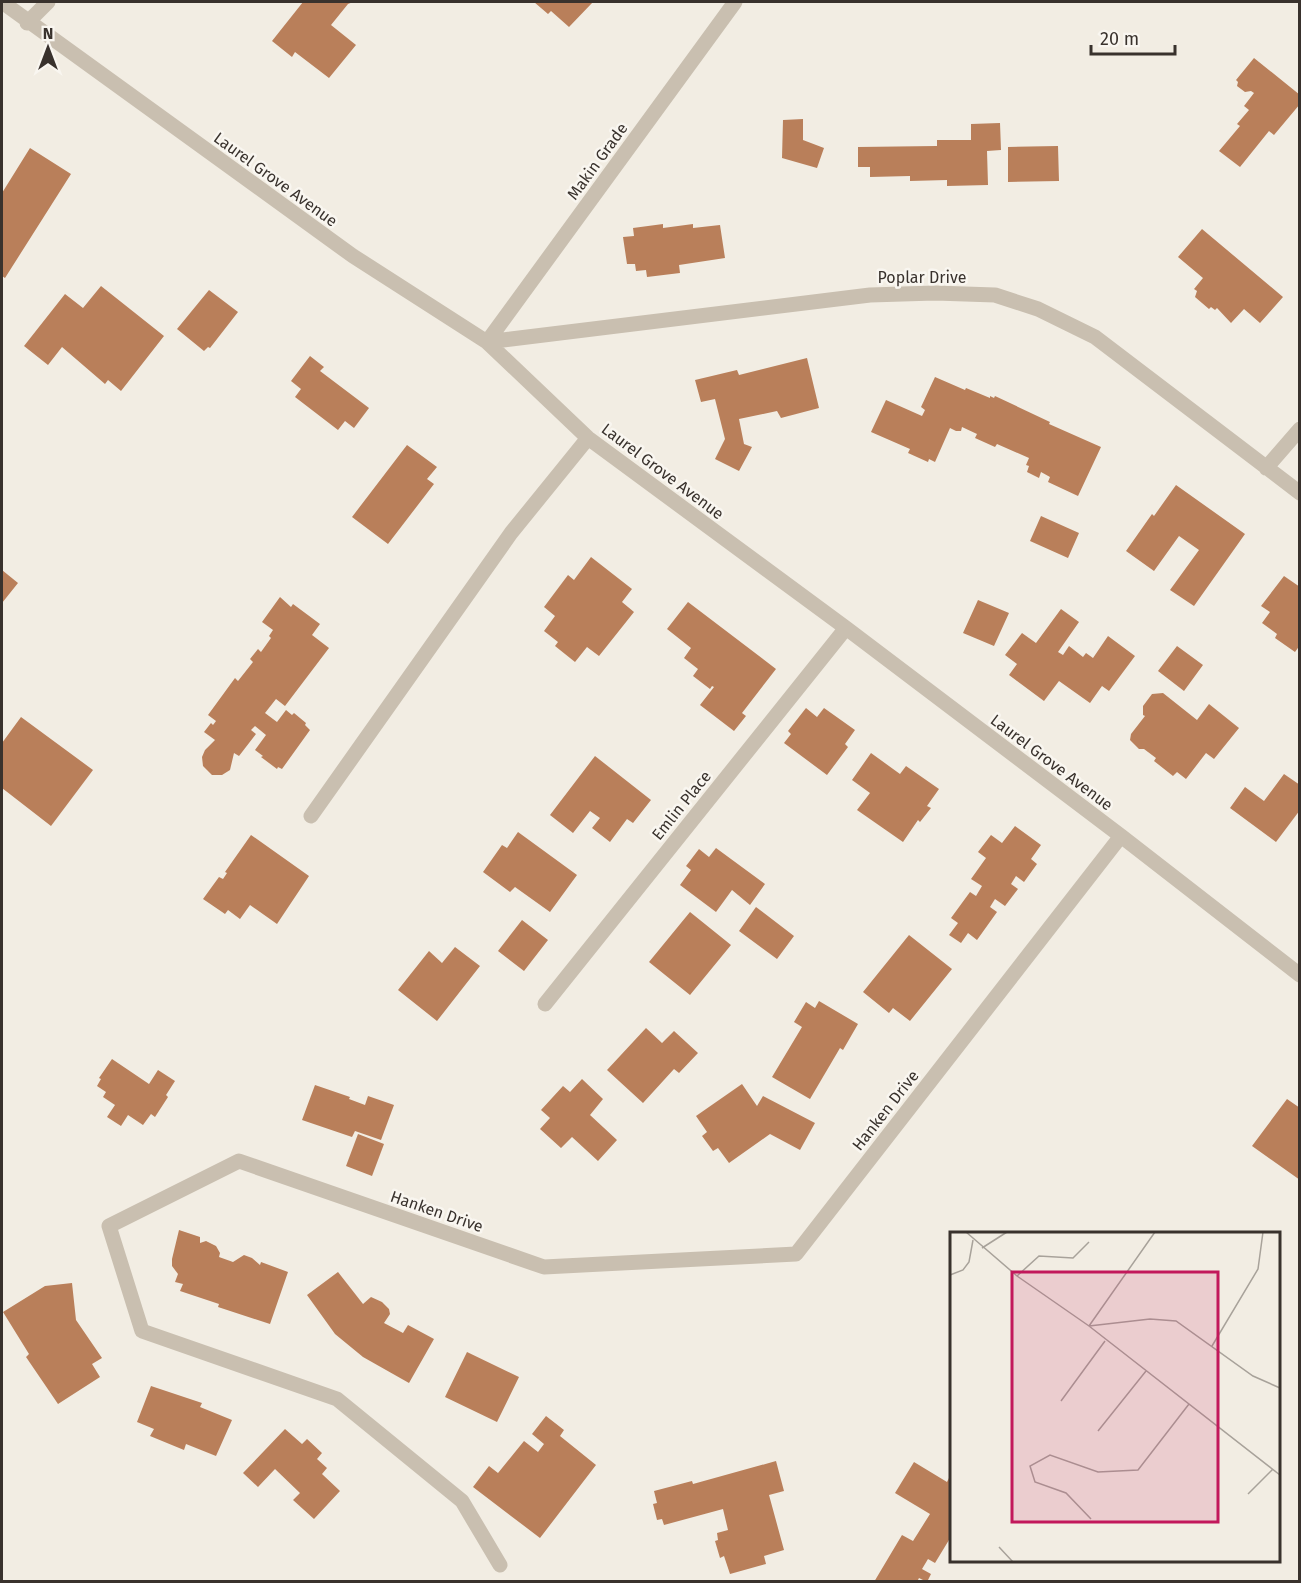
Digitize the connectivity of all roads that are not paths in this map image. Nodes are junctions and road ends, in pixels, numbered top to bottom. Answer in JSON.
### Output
{"nodes":[{"id":1,"x":2,"y":2,"type":"edge"},
{"id":2,"x":48,"y":2,"type":"edge"},
{"id":3,"x":735,"y":2,"type":"edge"},
{"id":4,"x":27,"y":23,"type":"junction"},
{"id":5,"x":487,"y":342,"type":"junction"},
{"id":6,"x":1299,"y":429,"type":"edge"},
{"id":7,"x":588,"y":438,"type":"junction"},
{"id":8,"x":1266,"y":468,"type":"junction"},
{"id":9,"x":1299,"y":493,"type":"edge"},
{"id":10,"x":846,"y":628,"type":"junction"},
{"id":11,"x":310,"y":816,"type":"dead end"},
{"id":12,"x":1121,"y":836,"type":"junction"},
{"id":13,"x":1299,"y":975,"type":"edge"},
{"id":14,"x":545,"y":1004,"type":"dead end"},
{"id":15,"x":500,"y":1564,"type":"dead end"}],
"edges":[{"from":1,"to":4,"type":"street","name":"Laurel Grove Avenue"},
{"from":2,"to":4,"type":"street"},
{"from":3,"to":5,"type":"street","name":"Makin Grade"},
{"from":4,"to":5,"type":"street","name":"Laurel Grove Avenue"},
{"from":5,"to":7,"type":"street","name":"Laurel Grove Avenue"},
{"from":5,"to":8,"type":"street","name":"Poplar Drive"},
{"from":6,"to":8,"type":"street"},
{"from":7,"to":10,"type":"street","name":"Laurel Grove Avenue"},
{"from":7,"to":11,"type":"street"},
{"from":8,"to":9,"type":"street","name":"Poplar Drive"},
{"from":10,"to":12,"type":"street","name":"Laurel Grove Avenue"},
{"from":10,"to":14,"type":"street","name":"Emlin Place"},
{"from":12,"to":13,"type":"street","name":"Laurel Grove Avenue"},
{"from":12,"to":15,"type":"street","name":"Hanken Drive"}]}
